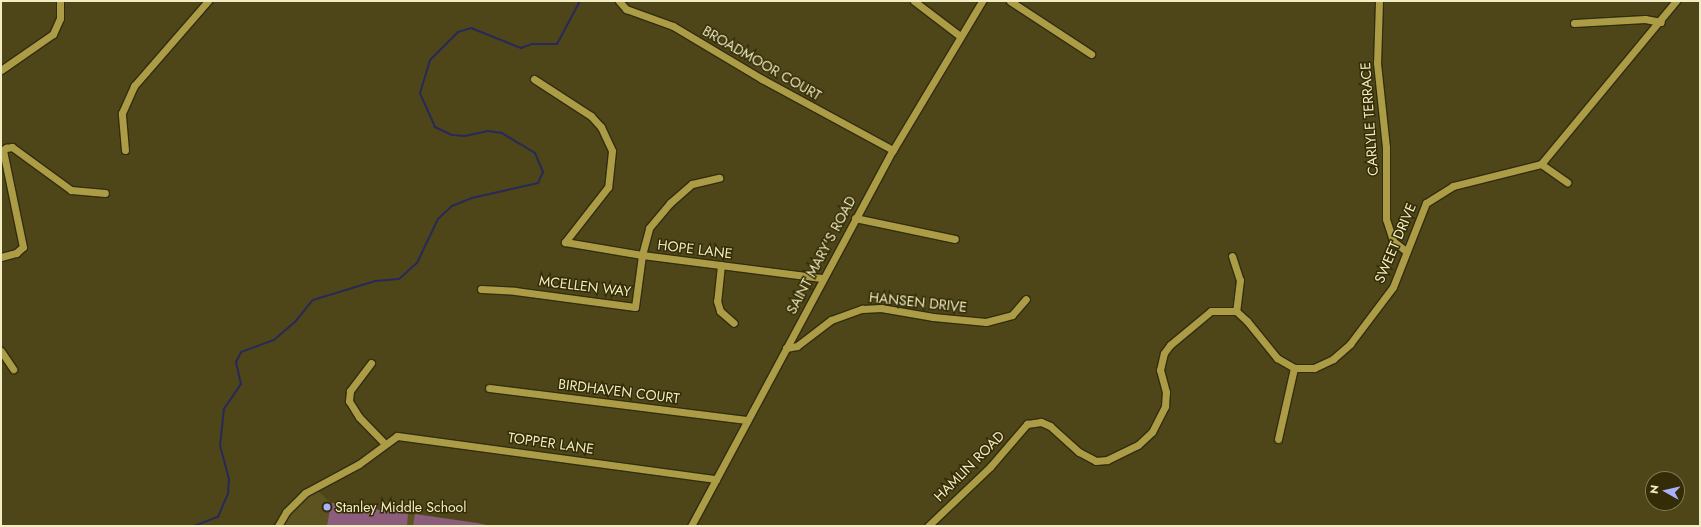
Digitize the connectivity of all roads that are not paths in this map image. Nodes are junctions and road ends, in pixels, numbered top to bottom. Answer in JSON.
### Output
{"nodes":[{"id":1,"x":60,"y":1,"type":"edge"},
{"id":2,"x":208,"y":1,"type":"edge"},
{"id":3,"x":619,"y":1,"type":"edge"},
{"id":4,"x":914,"y":1,"type":"edge"},
{"id":5,"x":982,"y":1,"type":"edge"},
{"id":6,"x":1010,"y":1,"type":"edge"},
{"id":7,"x":1380,"y":1,"type":"edge"},
{"id":8,"x":1676,"y":1,"type":"edge"},
{"id":9,"x":1661,"y":22,"type":"junction"},
{"id":10,"x":1574,"y":23,"type":"dead end"},
{"id":11,"x":960,"y":36,"type":"junction"},
{"id":12,"x":1091,"y":54,"type":"dead end"},
{"id":13,"x":1,"y":70,"type":"edge"},
{"id":14,"x":534,"y":79,"type":"dead end"},
{"id":15,"x":125,"y":150,"type":"dead end"},
{"id":16,"x":893,"y":150,"type":"junction"},
{"id":17,"x":1,"y":163,"type":"edge"},
{"id":18,"x":1541,"y":164,"type":"junction"},
{"id":19,"x":7,"y":169,"type":"junction"},
{"id":20,"x":718,"y":178,"type":"dead end"},
{"id":21,"x":1567,"y":182,"type":"dead end"},
{"id":22,"x":105,"y":194,"type":"dead end"},
{"id":23,"x":856,"y":218,"type":"junction"},
{"id":24,"x":955,"y":239,"type":"dead end"},
{"id":25,"x":1406,"y":251,"type":"junction"},
{"id":26,"x":642,"y":255,"type":"junction"},
{"id":27,"x":1232,"y":256,"type":"dead end"},
{"id":28,"x":1,"y":257,"type":"edge"},
{"id":29,"x":721,"y":265,"type":"junction"},
{"id":30,"x":822,"y":278,"type":"junction"},
{"id":31,"x":481,"y":289,"type":"dead end"},
{"id":32,"x":1026,"y":298,"type":"dead end"},
{"id":33,"x":1236,"y":311,"type":"junction"},
{"id":34,"x":734,"y":323,"type":"dead end"},
{"id":35,"x":786,"y":348,"type":"junction"},
{"id":36,"x":1,"y":351,"type":"edge"},
{"id":37,"x":371,"y":363,"type":"dead end"},
{"id":38,"x":1294,"y":368,"type":"junction"},
{"id":39,"x":13,"y":369,"type":"dead end"},
{"id":40,"x":489,"y":388,"type":"dead end"},
{"id":41,"x":746,"y":420,"type":"junction"},
{"id":42,"x":1278,"y":439,"type":"dead end"},
{"id":43,"x":384,"y":444,"type":"junction"},
{"id":44,"x":716,"y":479,"type":"junction"},
{"id":45,"x":278,"y":526,"type":"edge"},
{"id":46,"x":691,"y":526,"type":"edge"},
{"id":47,"x":928,"y":526,"type":"edge"}],
"edges":[{"from":1,"to":13,"type":"street"},
{"from":2,"to":15,"type":"street"},
{"from":3,"to":16,"type":"street","name":"BROADMOOR COURT"},
{"from":4,"to":11,"type":"street"},
{"from":5,"to":11,"type":"street","name":"SAINT MARY'S ROAD"},
{"from":6,"to":12,"type":"street"},
{"from":7,"to":25,"type":"street","name":"CARLYLE TERRACE"},
{"from":8,"to":9,"type":"street"},
{"from":9,"to":10,"type":"street"},
{"from":9,"to":18,"type":"street"},
{"from":11,"to":16,"type":"street","name":"SAINT MARY'S ROAD"},
{"from":14,"to":26,"type":"street","name":"HOPE LANE"},
{"from":16,"to":23,"type":"street","name":"SAINT MARY'S ROAD"},
{"from":17,"to":19,"type":"street"},
{"from":18,"to":21,"type":"street"},
{"from":18,"to":25,"type":"street","name":"SWEET DRIVE"},
{"from":19,"to":22,"type":"street"},
{"from":19,"to":28,"type":"street"},
{"from":20,"to":26,"type":"street"},
{"from":23,"to":24,"type":"street"},
{"from":23,"to":30,"type":"street","name":"SAINT MARY'S ROAD"},
{"from":25,"to":38,"type":"street","name":"SWEET DRIVE"},
{"from":26,"to":29,"type":"street","name":"HOPE LANE"},
{"from":26,"to":31,"type":"street","name":"MCELLEN WAY"},
{"from":27,"to":33,"type":"street"},
{"from":29,"to":30,"type":"street","name":"HOPE LANE"},
{"from":29,"to":34,"type":"street"},
{"from":30,"to":35,"type":"street","name":"SAINT MARY'S ROAD"},
{"from":32,"to":35,"type":"street","name":"HANSEN DRIVE"},
{"from":33,"to":38,"type":"street"},
{"from":33,"to":47,"type":"street","name":"HAMLIN ROAD"},
{"from":35,"to":41,"type":"street","name":"SAINT MARY'S ROAD"},
{"from":36,"to":39,"type":"street"},
{"from":37,"to":43,"type":"street"},
{"from":38,"to":42,"type":"street"},
{"from":40,"to":41,"type":"street","name":"BIRDHAVEN COURT"},
{"from":41,"to":44,"type":"street","name":"SAINT MARY'S ROAD"},
{"from":43,"to":44,"type":"street","name":"TOPPER LANE"},
{"from":43,"to":45,"type":"street","name":"TOPPER LANE"},
{"from":44,"to":46,"type":"street","name":"SAINT MARY'S ROAD"}]}
